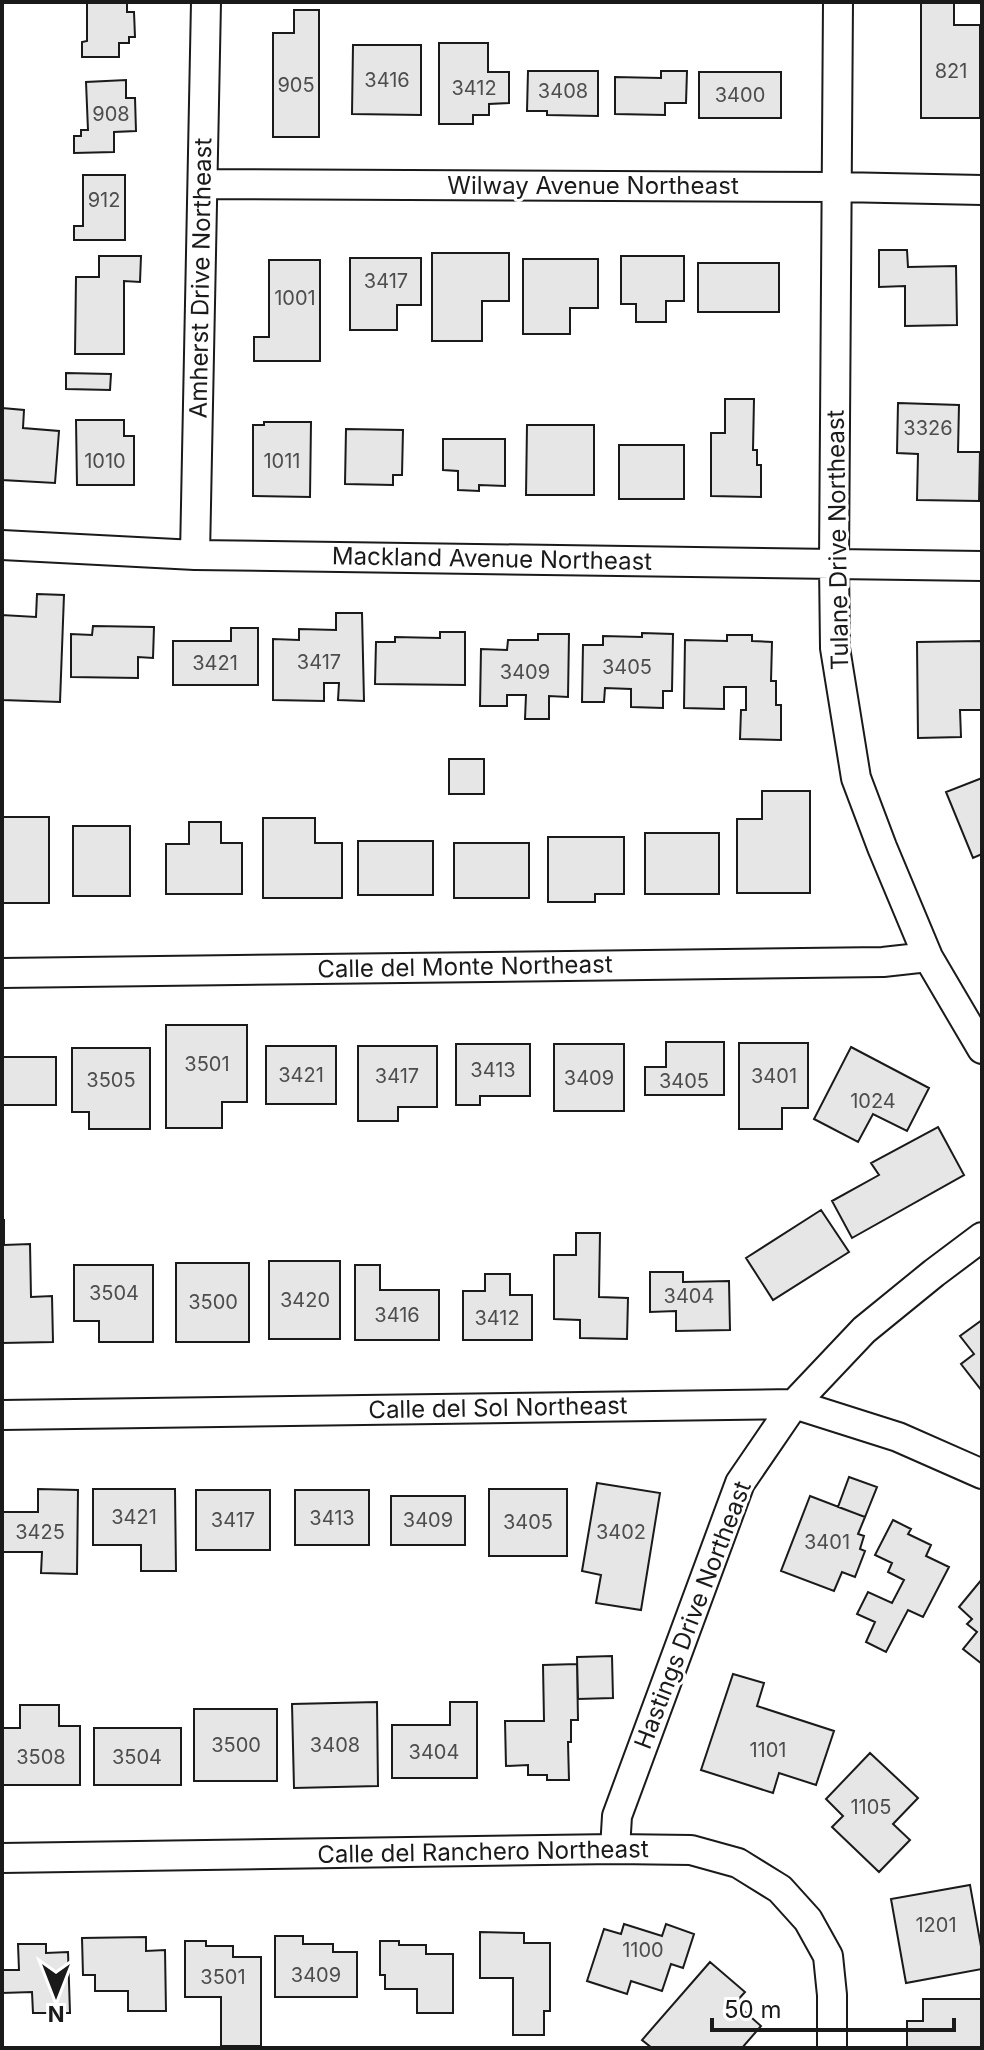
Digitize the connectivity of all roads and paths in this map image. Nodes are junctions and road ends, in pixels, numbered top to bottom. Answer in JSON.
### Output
{"nodes":[{"id":1,"x":206,"y":2,"type":"edge"},
{"id":2,"x":838,"y":2,"type":"edge"},
{"id":3,"x":203,"y":184,"type":"junction"},
{"id":4,"x":838,"y":187,"type":"junction"},
{"id":5,"x":982,"y":190,"type":"edge"},
{"id":6,"x":2,"y":545,"type":"edge"},
{"id":7,"x":195,"y":555,"type":"junction"},
{"id":8,"x":834,"y":564,"type":"junction"},
{"id":9,"x":982,"y":566,"type":"edge"},
{"id":10,"x":928,"y":957,"type":"junction"},
{"id":11,"x":2,"y":973,"type":"edge"},
{"id":12,"x":982,"y":1049,"type":"edge"},
{"id":13,"x":982,"y":1237,"type":"edge"},
{"id":14,"x":794,"y":1404,"type":"junction"},
{"id":15,"x":2,"y":1415,"type":"edge"},
{"id":16,"x":982,"y":1474,"type":"edge"},
{"id":17,"x":615,"y":1849,"type":"junction"},
{"id":18,"x":2,"y":1858,"type":"edge"},
{"id":19,"x":832,"y":2048,"type":"edge"}],
"edges":[{"from":1,"to":3,"type":"street","name":"Amherst Drive Northeast"},
{"from":2,"to":4,"type":"street","name":"Tulane Drive Northeast"},
{"from":3,"to":4,"type":"street","name":"Wilway Avenue Northeast"},
{"from":3,"to":7,"type":"street","name":"Amherst Drive Northeast"},
{"from":4,"to":5,"type":"street","name":"Wilway Avenue Northeast"},
{"from":4,"to":8,"type":"street","name":"Tulane Drive Northeast"},
{"from":6,"to":7,"type":"street","name":"Mackland Avenue Northeast"},
{"from":7,"to":8,"type":"street","name":"Mackland Avenue Northeast"},
{"from":8,"to":9,"type":"street","name":"Mackland Avenue Northeast"},
{"from":8,"to":10,"type":"street","name":"Tulane Drive Northeast"},
{"from":10,"to":11,"type":"street","name":"Calle del Monte Northeast"},
{"from":10,"to":12,"type":"street","name":"Tulane Drive Northeast"},
{"from":13,"to":14,"type":"street","name":"Hastings Drive Northeast"},
{"from":14,"to":15,"type":"street","name":"Calle del Sol Northeast"},
{"from":14,"to":16,"type":"street","name":"Calle del Sol Northeast"},
{"from":14,"to":17,"type":"street","name":"Hastings Drive Northeast"},
{"from":17,"to":18,"type":"street","name":"Calle del Ranchero Northeast"},
{"from":17,"to":19,"type":"street","name":"Calle del Ranchero Northeast"}]}
